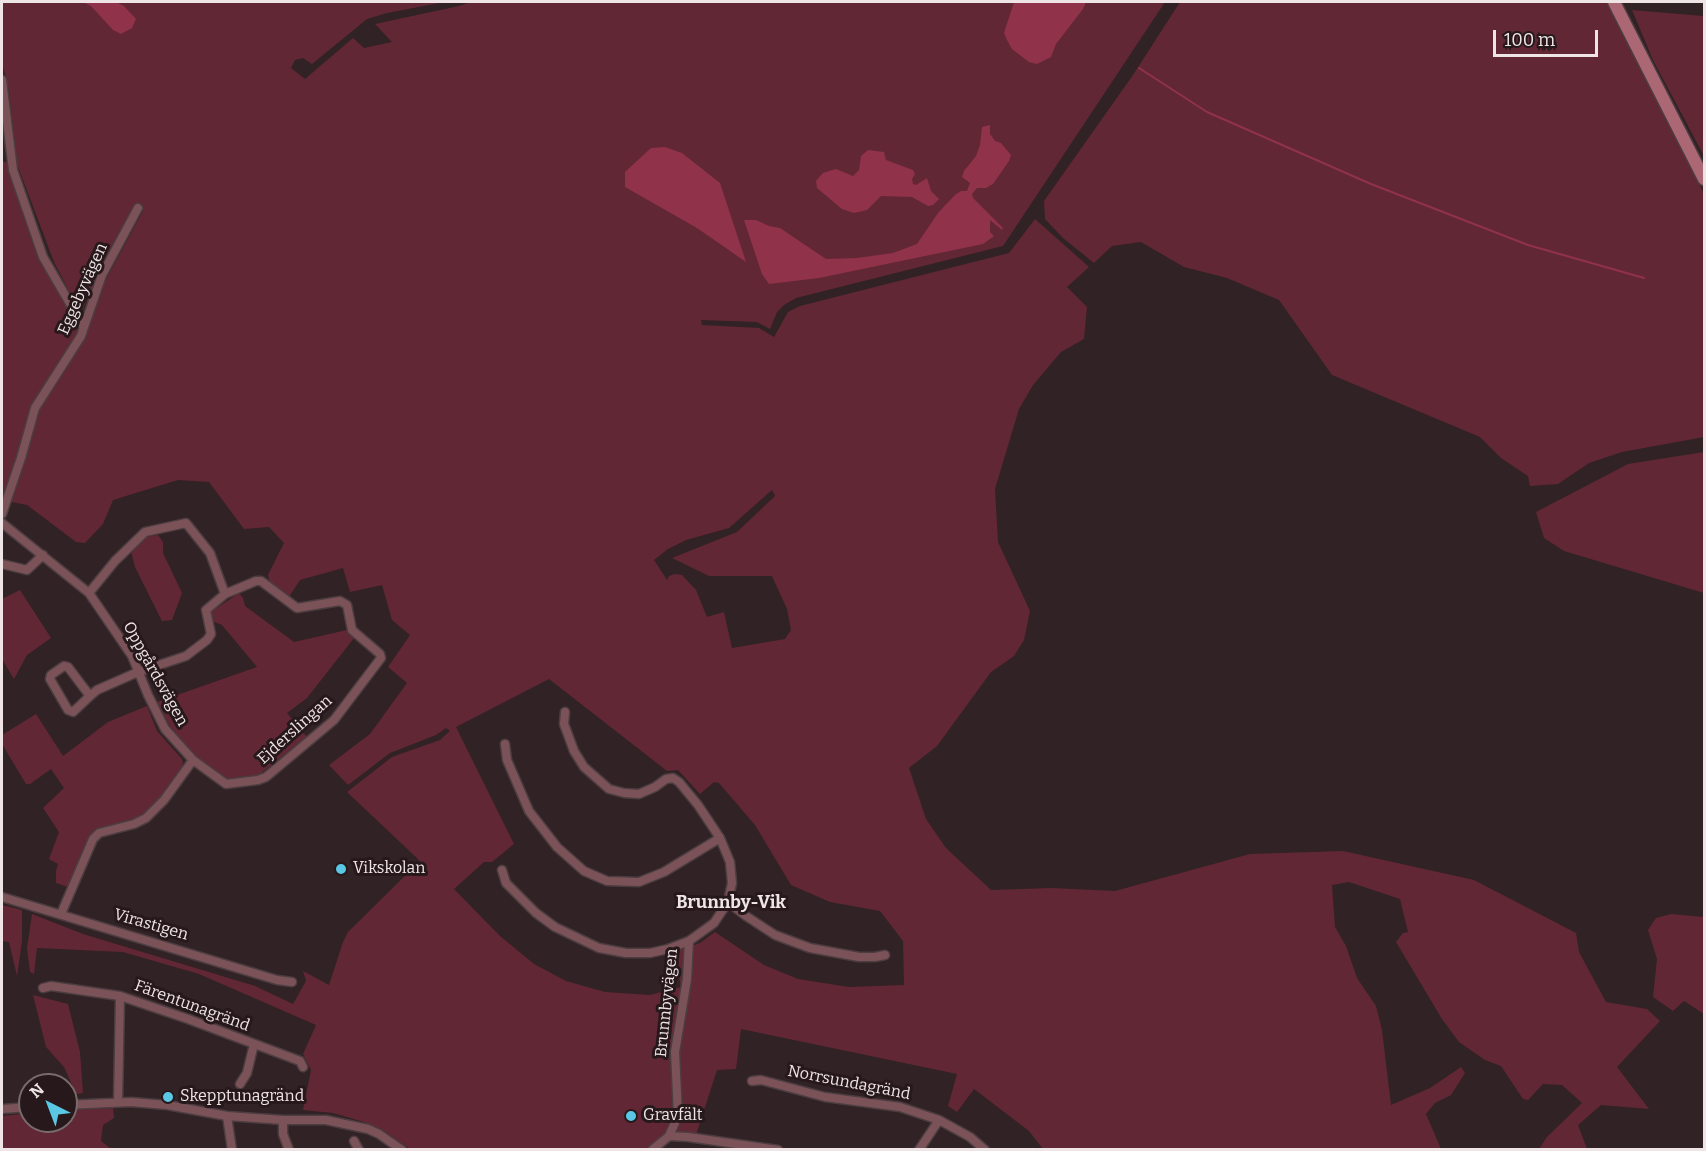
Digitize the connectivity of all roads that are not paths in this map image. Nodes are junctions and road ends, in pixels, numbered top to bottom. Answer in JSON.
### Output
{"nodes":[{"id":1,"x":1614,"y":2,"type":"edge"},
{"id":2,"x":2,"y":80,"type":"edge"},
{"id":3,"x":1704,"y":179,"type":"edge"},
{"id":4,"x":138,"y":208,"type":"dead end"},
{"id":5,"x":83,"y":326,"type":"junction"},
{"id":6,"x":2,"y":514,"type":"edge"},
{"id":7,"x":2,"y":523,"type":"edge"},
{"id":8,"x":43,"y":555,"type":"junction"},
{"id":9,"x":2,"y":564,"type":"edge"},
{"id":10,"x":89,"y":593,"type":"junction"},
{"id":11,"x":225,"y":594,"type":"junction"},
{"id":12,"x":138,"y":672,"type":"junction"},
{"id":13,"x":90,"y":696,"type":"junction"},
{"id":14,"x":565,"y":712,"type":"dead end"},
{"id":15,"x":505,"y":744,"type":"dead end"},
{"id":16,"x":192,"y":760,"type":"junction"},
{"id":17,"x":720,"y":838,"type":"junction"},
{"id":18,"x":502,"y":870,"type":"dead end"},
{"id":19,"x":2,"y":897,"type":"edge"},
{"id":20,"x":728,"y":902,"type":"junction"},
{"id":21,"x":62,"y":914,"type":"junction"},
{"id":22,"x":689,"y":941,"type":"junction"},
{"id":23,"x":885,"y":955,"type":"dead end"},
{"id":24,"x":292,"y":982,"type":"dead end"},
{"id":25,"x":43,"y":988,"type":"dead end"},
{"id":26,"x":120,"y":996,"type":"junction"},
{"id":27,"x":254,"y":1044,"type":"junction"},
{"id":28,"x":303,"y":1067,"type":"dead end"},
{"id":29,"x":752,"y":1081,"type":"dead end"},
{"id":30,"x":240,"y":1084,"type":"dead end"},
{"id":31,"x":118,"y":1102,"type":"junction"},
{"id":32,"x":78,"y":1104,"type":"edge"},
{"id":33,"x":18,"y":1108,"type":"edge"},
{"id":34,"x":2,"y":1109,"type":"edge"},
{"id":35,"x":226,"y":1116,"type":"junction"},
{"id":36,"x":283,"y":1120,"type":"junction"},
{"id":37,"x":939,"y":1120,"type":"junction"},
{"id":38,"x":669,"y":1136,"type":"junction"},
{"id":39,"x":232,"y":1149,"type":"edge"},
{"id":40,"x":289,"y":1149,"type":"edge"},
{"id":41,"x":400,"y":1149,"type":"edge"},
{"id":42,"x":652,"y":1149,"type":"edge"},
{"id":43,"x":778,"y":1149,"type":"edge"},
{"id":44,"x":919,"y":1149,"type":"edge"},
{"id":45,"x":986,"y":1149,"type":"edge"}],
"edges":[{"from":1,"to":3,"type":"main road"},
{"from":2,"to":5,"type":"street"},
{"from":4,"to":5,"type":"street","name":"Eggebyvägen"},
{"from":5,"to":6,"type":"street","name":"Eggebyvägen"},
{"from":7,"to":8,"type":"street","name":"Oppgårdsvägen"},
{"from":8,"to":9,"type":"street"},
{"from":8,"to":10,"type":"street","name":"Oppgårdsvägen"},
{"from":10,"to":11,"type":"street"},
{"from":10,"to":12,"type":"street","name":"Oppgårdsvägen"},
{"from":11,"to":12,"type":"street"},
{"from":11,"to":16,"type":"street","name":"Ejderslingan"},
{"from":12,"to":13,"type":"street"},
{"from":12,"to":16,"type":"street","name":"Oppgårdsvägen"},
{"from":13,"to":13,"type":"street"},
{"from":14,"to":17,"type":"street"},
{"from":15,"to":17,"type":"street"},
{"from":16,"to":21,"type":"street"},
{"from":17,"to":20,"type":"street"},
{"from":18,"to":22,"type":"street"},
{"from":19,"to":21,"type":"street","name":"Virastigen"},
{"from":20,"to":22,"type":"street","name":"Brunnbyvägen"},
{"from":20,"to":23,"type":"street"},
{"from":21,"to":24,"type":"street","name":"Virastigen"},
{"from":22,"to":38,"type":"street","name":"Brunnbyvägen"},
{"from":25,"to":26,"type":"street","name":"Färentunagränd"},
{"from":26,"to":27,"type":"street","name":"Färentunagränd"},
{"from":26,"to":31,"type":"street","name":"Färentunagränd"},
{"from":27,"to":28,"type":"street","name":"Färentunagränd"},
{"from":27,"to":30,"type":"street","name":"Färentunagränd"},
{"from":29,"to":37,"type":"street","name":"Norrsundagränd"},
{"from":31,"to":32,"type":"street"},
{"from":31,"to":35,"type":"street"},
{"from":33,"to":34,"type":"street"},
{"from":35,"to":36,"type":"street"},
{"from":35,"to":39,"type":"street"},
{"from":36,"to":40,"type":"street"},
{"from":36,"to":41,"type":"street"},
{"from":37,"to":44,"type":"street"},
{"from":37,"to":45,"type":"street","name":"Norrsundagränd"},
{"from":38,"to":42,"type":"street"},
{"from":38,"to":43,"type":"street"}]}
